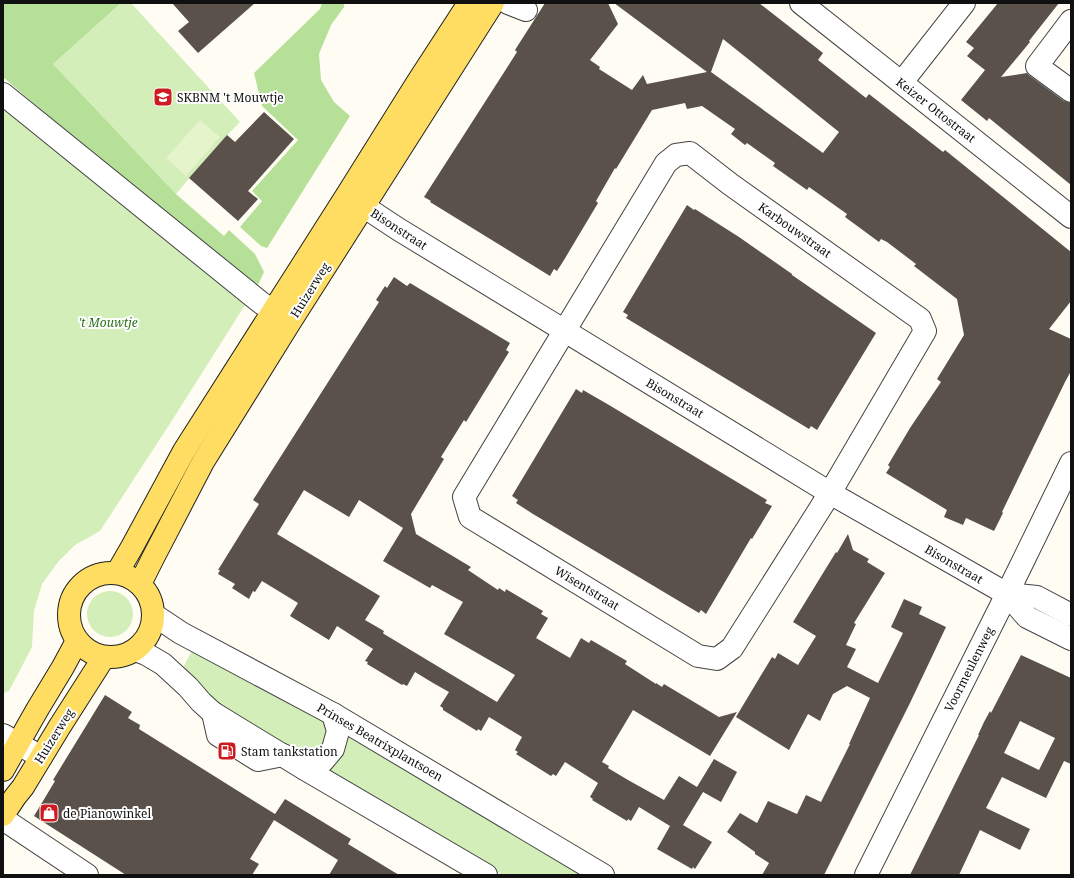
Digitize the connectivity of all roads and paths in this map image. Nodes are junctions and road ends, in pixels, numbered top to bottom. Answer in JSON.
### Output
{"nodes":[{"id":1,"x":469,"y":3,"type":"edge"},
{"id":2,"x":493,"y":3,"type":"edge"},
{"id":3,"x":801,"y":3,"type":"edge"},
{"id":4,"x":964,"y":3,"type":"edge"},
{"id":5,"x":1071,"y":21,"type":"edge"},
{"id":6,"x":902,"y":82,"type":"junction"},
{"id":7,"x":1071,"y":91,"type":"edge"},
{"id":8,"x":3,"y":94,"type":"edge"},
{"id":9,"x":356,"y":200,"type":"junction"},
{"id":10,"x":1071,"y":217,"type":"edge"},
{"id":11,"x":273,"y":311,"type":"junction"},
{"id":12,"x":565,"y":332,"type":"junction"},
{"id":13,"x":1071,"y":463,"type":"edge"},
{"id":14,"x":830,"y":493,"type":"junction"},
{"id":15,"x":117,"y":572,"type":"junction"},
{"id":16,"x":140,"y":584,"type":"junction"},
{"id":17,"x":1007,"y":594,"type":"junction"},
{"id":18,"x":154,"y":615,"type":"junction"},
{"id":19,"x":1071,"y":615,"type":"edge"},
{"id":20,"x":1071,"y":639,"type":"edge"},
{"id":21,"x":77,"y":641,"type":"junction"},
{"id":22,"x":135,"y":650,"type":"junction"},
{"id":23,"x":104,"y":657,"type":"junction"},
{"id":24,"x":333,"y":714,"type":"junction"},
{"id":25,"x":10,"y":739,"type":"edge"},
{"id":26,"x":41,"y":757,"type":"junction"},
{"id":27,"x":305,"y":769,"type":"junction"},
{"id":28,"x":3,"y":770,"type":"edge"},
{"id":29,"x":3,"y":815,"type":"edge"},
{"id":30,"x":3,"y":819,"type":"edge"},
{"id":31,"x":88,"y":875,"type":"edge"},
{"id":32,"x":486,"y":875,"type":"edge"},
{"id":33,"x":603,"y":875,"type":"edge"},
{"id":34,"x":866,"y":875,"type":"edge"}],
"edges":[{"from":1,"to":9,"type":"main road","name":"Huizerweg"},
{"from":2,"to":9,"type":"main road","name":"Huizerweg"},
{"from":3,"to":6,"type":"street","name":"Keizer Ottostraat"},
{"from":4,"to":6,"type":"street"},
{"from":5,"to":7,"type":"street"},
{"from":6,"to":10,"type":"street","name":"Keizer Ottostraat"},
{"from":8,"to":11,"type":"street","name":"Huizerweg"},
{"from":9,"to":11,"type":"main road","name":"Huizerweg"},
{"from":9,"to":12,"type":"street","name":"Bisonstraat"},
{"from":9,"to":16,"type":"main road","name":"Huizerweg"},
{"from":11,"to":15,"type":"main road","name":"Huizerweg"},
{"from":12,"to":14,"type":"street","name":"Bisonstraat"},
{"from":12,"to":14,"type":"street","name":"Wisentstraat"},
{"from":12,"to":14,"type":"street","name":"Karbouwstraat"},
{"from":13,"to":17,"type":"street","name":"Voormeulenweg"},
{"from":14,"to":17,"type":"street","name":"Bisonstraat"},
{"from":15,"to":16,"type":"main road"},
{"from":15,"to":21,"type":"main road"},
{"from":16,"to":18,"type":"main road"},
{"from":17,"to":19,"type":"street"},
{"from":17,"to":20,"type":"street"},
{"from":17,"to":34,"type":"street","name":"Voormeulenweg"},
{"from":18,"to":22,"type":"main road"},
{"from":18,"to":24,"type":"street","name":"Prinses Beatrixplantsoen"},
{"from":21,"to":23,"type":"main road"},
{"from":21,"to":25,"type":"main road"},
{"from":22,"to":23,"type":"main road"},
{"from":22,"to":27,"type":"street"},
{"from":23,"to":26,"type":"main road","name":"Huizerweg"},
{"from":24,"to":27,"type":"street"},
{"from":24,"to":33,"type":"street","name":"Prinses Beatrixplantsoen"},
{"from":25,"to":26,"type":"street"},
{"from":25,"to":28,"type":"main road"},
{"from":26,"to":29,"type":"main road","name":"Huizerweg"},
{"from":27,"to":32,"type":"street"},
{"from":30,"to":31,"type":"street"}]}
